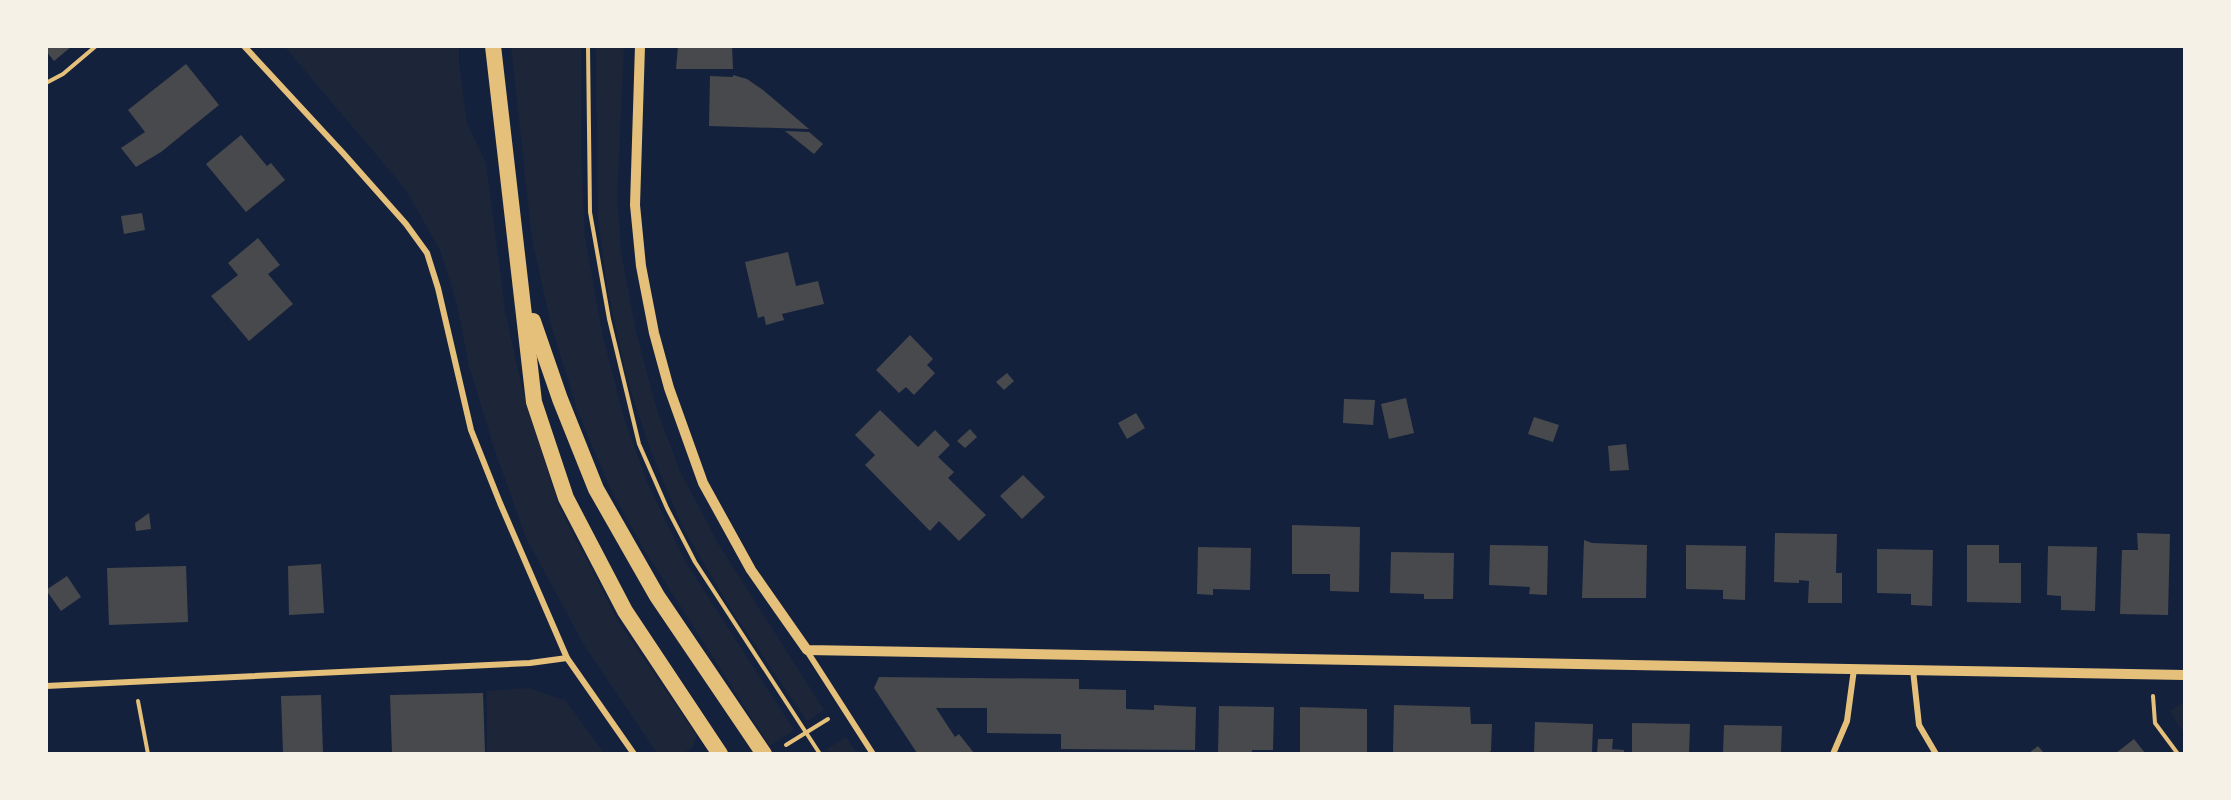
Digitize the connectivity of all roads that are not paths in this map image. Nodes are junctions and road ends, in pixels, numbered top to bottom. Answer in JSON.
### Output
{"nodes":[{"id":1,"x":244,"y":46,"type":"edge"},
{"id":2,"x":493,"y":46,"type":"edge"},
{"id":3,"x":640,"y":46,"type":"edge"},
{"id":4,"x":523,"y":294,"type":"junction"},
{"id":5,"x":807,"y":650,"type":"junction"},
{"id":6,"x":567,"y":658,"type":"junction"},
{"id":7,"x":1854,"y":669,"type":"junction"},
{"id":8,"x":1913,"y":670,"type":"junction"},
{"id":9,"x":2184,"y":675,"type":"edge"},
{"id":10,"x":46,"y":686,"type":"edge"},
{"id":11,"x":634,"y":753,"type":"edge"},
{"id":12,"x":720,"y":753,"type":"edge"},
{"id":13,"x":764,"y":753,"type":"edge"},
{"id":14,"x":873,"y":753,"type":"edge"},
{"id":15,"x":1833,"y":753,"type":"edge"},
{"id":16,"x":1936,"y":753,"type":"edge"}],
"edges":[{"from":1,"to":6,"type":"street"},
{"from":2,"to":4,"type":"highway"},
{"from":3,"to":5,"type":"street"},
{"from":4,"to":12,"type":"highway"},
{"from":4,"to":13,"type":"highway"},
{"from":5,"to":7,"type":"street"},
{"from":5,"to":14,"type":"street"},
{"from":6,"to":10,"type":"street"},
{"from":6,"to":11,"type":"street"},
{"from":7,"to":8,"type":"street"},
{"from":7,"to":15,"type":"street"},
{"from":8,"to":9,"type":"street"},
{"from":8,"to":16,"type":"street"}]}
